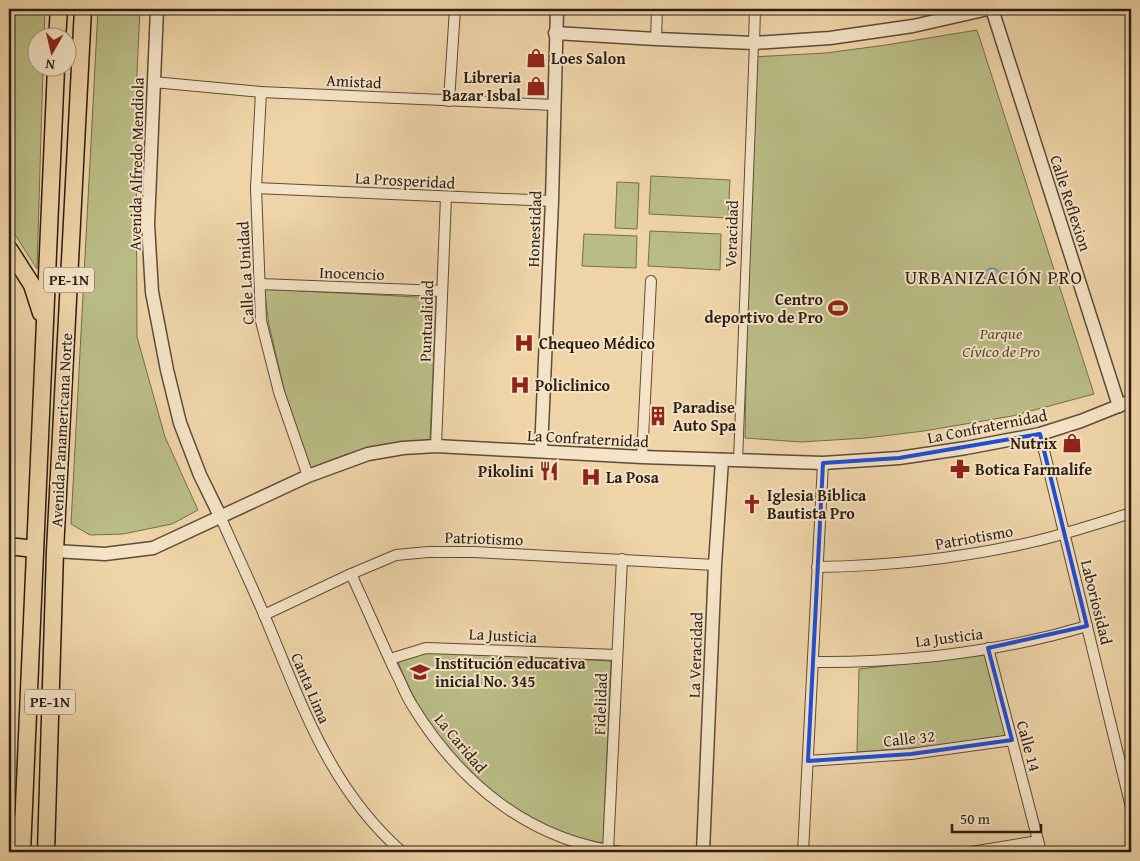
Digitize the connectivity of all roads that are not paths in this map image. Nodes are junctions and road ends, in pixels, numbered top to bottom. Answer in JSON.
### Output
{"nodes":[{"id":1,"x":59,"y":9,"type":"edge"},
{"id":2,"x":83,"y":9,"type":"edge"},
{"id":3,"x":158,"y":9,"type":"edge"},
{"id":4,"x":455,"y":9,"type":"edge"},
{"id":5,"x":557,"y":9,"type":"edge"},
{"id":6,"x":657,"y":9,"type":"edge"},
{"id":7,"x":755,"y":9,"type":"edge"},
{"id":8,"x":988,"y":9,"type":"edge"},
{"id":9,"x":992,"y":9,"type":"edge"},
{"id":10,"x":58,"y":28,"type":"edge"},
{"id":11,"x":556,"y":33,"type":"junction"},
{"id":12,"x":656,"y":40,"type":"junction"},
{"id":13,"x":754,"y":44,"type":"junction"},
{"id":14,"x":56,"y":78,"type":"edge"},
{"id":15,"x":153,"y":82,"type":"junction"},
{"id":16,"x":261,"y":92,"type":"junction"},
{"id":17,"x":449,"y":101,"type":"junction"},
{"id":18,"x":554,"y":105,"type":"junction"},
{"id":19,"x":256,"y":188,"type":"junction"},
{"id":20,"x":446,"y":198,"type":"junction"},
{"id":21,"x":552,"y":201,"type":"junction"},
{"id":22,"x":9,"y":249,"type":"edge"},
{"id":23,"x":651,"y":281,"type":"dead end"},
{"id":24,"x":260,"y":284,"type":"junction"},
{"id":25,"x":442,"y":291,"type":"junction"},
{"id":26,"x":45,"y":325,"type":"junction"},
{"id":27,"x":1131,"y":401,"type":"edge"},
{"id":28,"x":1118,"y":406,"type":"junction"},
{"id":29,"x":1040,"y":434,"type":"junction"},
{"id":30,"x":436,"y":446,"type":"junction"},
{"id":31,"x":540,"y":451,"type":"junction"},
{"id":32,"x":642,"y":457,"type":"junction"},
{"id":33,"x":722,"y":460,"type":"junction"},
{"id":34,"x":738,"y":461,"type":"junction"},
{"id":35,"x":823,"y":463,"type":"junction"},
{"id":36,"x":308,"y":476,"type":"junction"},
{"id":37,"x":1131,"y":513,"type":"edge"},
{"id":38,"x":220,"y":518,"type":"junction"},
{"id":39,"x":1065,"y":533,"type":"junction"},
{"id":40,"x":9,"y":546,"type":"edge"},
{"id":41,"x":34,"y":549,"type":"junction"},
{"id":42,"x":55,"y":551,"type":"junction"},
{"id":43,"x":622,"y":559,"type":"junction"},
{"id":44,"x":715,"y":565,"type":"junction"},
{"id":45,"x":818,"y":568,"type":"junction"},
{"id":46,"x":351,"y":574,"type":"junction"},
{"id":47,"x":264,"y":615,"type":"junction"},
{"id":48,"x":1087,"y":626,"type":"junction"},
{"id":49,"x":988,"y":648,"type":"junction"},
{"id":50,"x":616,"y":655,"type":"junction"},
{"id":51,"x":390,"y":659,"type":"junction"},
{"id":52,"x":812,"y":662,"type":"junction"},
{"id":53,"x":1012,"y":740,"type":"junction"},
{"id":54,"x":808,"y":760,"type":"junction"},
{"id":55,"x":1131,"y":807,"type":"edge"},
{"id":56,"x":24,"y":813,"type":"junction"},
{"id":57,"x":1038,"y":841,"type":"junction"},
{"id":58,"x":9,"y":847,"type":"edge"},
{"id":59,"x":608,"y":851,"type":"junction"},
{"id":60,"x":22,"y":852,"type":"edge"},
{"id":61,"x":46,"y":852,"type":"edge"},
{"id":62,"x":402,"y":852,"type":"edge"},
{"id":63,"x":622,"y":852,"type":"edge"},
{"id":64,"x":703,"y":852,"type":"edge"},
{"id":65,"x":803,"y":852,"type":"edge"},
{"id":66,"x":971,"y":852,"type":"edge"},
{"id":67,"x":1041,"y":852,"type":"edge"}],
"edges":[{"from":1,"to":10,"type":"highway"},
{"from":2,"to":42,"type":"highway","name":"Avenida Panamericana Norte","number":"PE-1N"},
{"from":3,"to":15,"type":"street","name":"Avenida Alfredo Mendiola"},
{"from":4,"to":17,"type":"street"},
{"from":5,"to":11,"type":"street","name":"Honestidad"},
{"from":6,"to":12,"type":"street"},
{"from":7,"to":13,"type":"street","name":"Veracidad"},
{"from":8,"to":13,"type":"street"},
{"from":9,"to":28,"type":"street","name":"Calle Reflexion"},
{"from":11,"to":12,"type":"street"},
{"from":11,"to":18,"type":"street","name":"Honestidad"},
{"from":12,"to":13,"type":"street"},
{"from":13,"to":34,"type":"street","name":"Veracidad"},
{"from":14,"to":26,"type":"highway","name":"Avenida Panamericana Norte","number":"PE-1N"},
{"from":15,"to":16,"type":"street","name":"Amistad"},
{"from":15,"to":38,"type":"street","name":"Avenida Alfredo Mendiola"},
{"from":16,"to":17,"type":"street","name":"Amistad"},
{"from":16,"to":19,"type":"street","name":"Calle La Unidad"},
{"from":17,"to":18,"type":"street","name":"Amistad"},
{"from":18,"to":21,"type":"street","name":"Honestidad"},
{"from":19,"to":20,"type":"street","name":"La Prosperidad"},
{"from":19,"to":24,"type":"street","name":"Calle La Unidad"},
{"from":20,"to":21,"type":"street","name":"La Prosperidad"},
{"from":20,"to":25,"type":"street","name":"Puntualidad"},
{"from":21,"to":31,"type":"street","name":"Honestidad"},
{"from":22,"to":26,"type":"highway"},
{"from":23,"to":32,"type":"street"},
{"from":24,"to":25,"type":"street","name":"Inocencio"},
{"from":24,"to":36,"type":"street","name":"Calle La Unidad"},
{"from":25,"to":30,"type":"street","name":"Puntualidad"},
{"from":26,"to":41,"type":"highway","name":"Avenida Panamericana Norte","number":"PE-1N"},
{"from":27,"to":28,"type":"street","name":"La Confraternidad"},
{"from":28,"to":29,"type":"street","name":"La Confraternidad"},
{"from":29,"to":35,"type":"street","name":"La Confraternidad"},
{"from":29,"to":39,"type":"street","name":"Laboriosidad"},
{"from":30,"to":31,"type":"street","name":"La Confraternidad"},
{"from":30,"to":36,"type":"street","name":"La Confraternidad"},
{"from":31,"to":32,"type":"street","name":"La Confraternidad"},
{"from":32,"to":33,"type":"street","name":"La Confraternidad"},
{"from":33,"to":34,"type":"street","name":"La Confraternidad"},
{"from":33,"to":44,"type":"street","name":"La Veracidad"},
{"from":34,"to":35,"type":"street","name":"La Confraternidad"},
{"from":35,"to":45,"type":"street"},
{"from":36,"to":38,"type":"street","name":"La Confraternidad"},
{"from":37,"to":39,"type":"street","name":"Patriotismo"},
{"from":38,"to":42,"type":"street","name":"La Confraternidad"},
{"from":38,"to":47,"type":"street","name":"Canta Lima"},
{"from":39,"to":45,"type":"street","name":"Patriotismo"},
{"from":39,"to":48,"type":"street","name":"Laboriosidad"},
{"from":40,"to":41,"type":"highway"},
{"from":41,"to":56,"type":"highway","name":"Avenida Panamericana Norte","number":"PE-1N"},
{"from":42,"to":61,"type":"highway","name":"Avenida Panamericana Norte","number":"PE-1N"},
{"from":43,"to":44,"type":"street","name":"Patriotismo"},
{"from":43,"to":46,"type":"street","name":"Patriotismo"},
{"from":43,"to":50,"type":"street","name":"Fidelidad"},
{"from":44,"to":64,"type":"street","name":"La Veracidad"},
{"from":45,"to":52,"type":"street"},
{"from":46,"to":47,"type":"street","name":"Patriotismo"},
{"from":46,"to":51,"type":"street","name":"La Caridad"},
{"from":47,"to":62,"type":"street","name":"Canta Lima"},
{"from":48,"to":49,"type":"street","name":"La Justicia"},
{"from":48,"to":55,"type":"street","name":"Laboriosidad"},
{"from":49,"to":52,"type":"street","name":"La Justicia"},
{"from":49,"to":53,"type":"street","name":"Calle 14"},
{"from":50,"to":51,"type":"street","name":"La Justicia"},
{"from":50,"to":59,"type":"street","name":"Fidelidad"},
{"from":51,"to":59,"type":"street","name":"La Caridad"},
{"from":52,"to":54,"type":"street"},
{"from":53,"to":54,"type":"street","name":"Calle 32"},
{"from":53,"to":57,"type":"street","name":"Calle 14"},
{"from":54,"to":65,"type":"street"},
{"from":56,"to":58,"type":"highway"},
{"from":56,"to":60,"type":"highway","name":"Avenida Panamericana Norte","number":"PE-1N"},
{"from":57,"to":66,"type":"street"},
{"from":57,"to":67,"type":"street","name":"Calle 14"},
{"from":59,"to":63,"type":"street","name":"La Caridad"}]}
